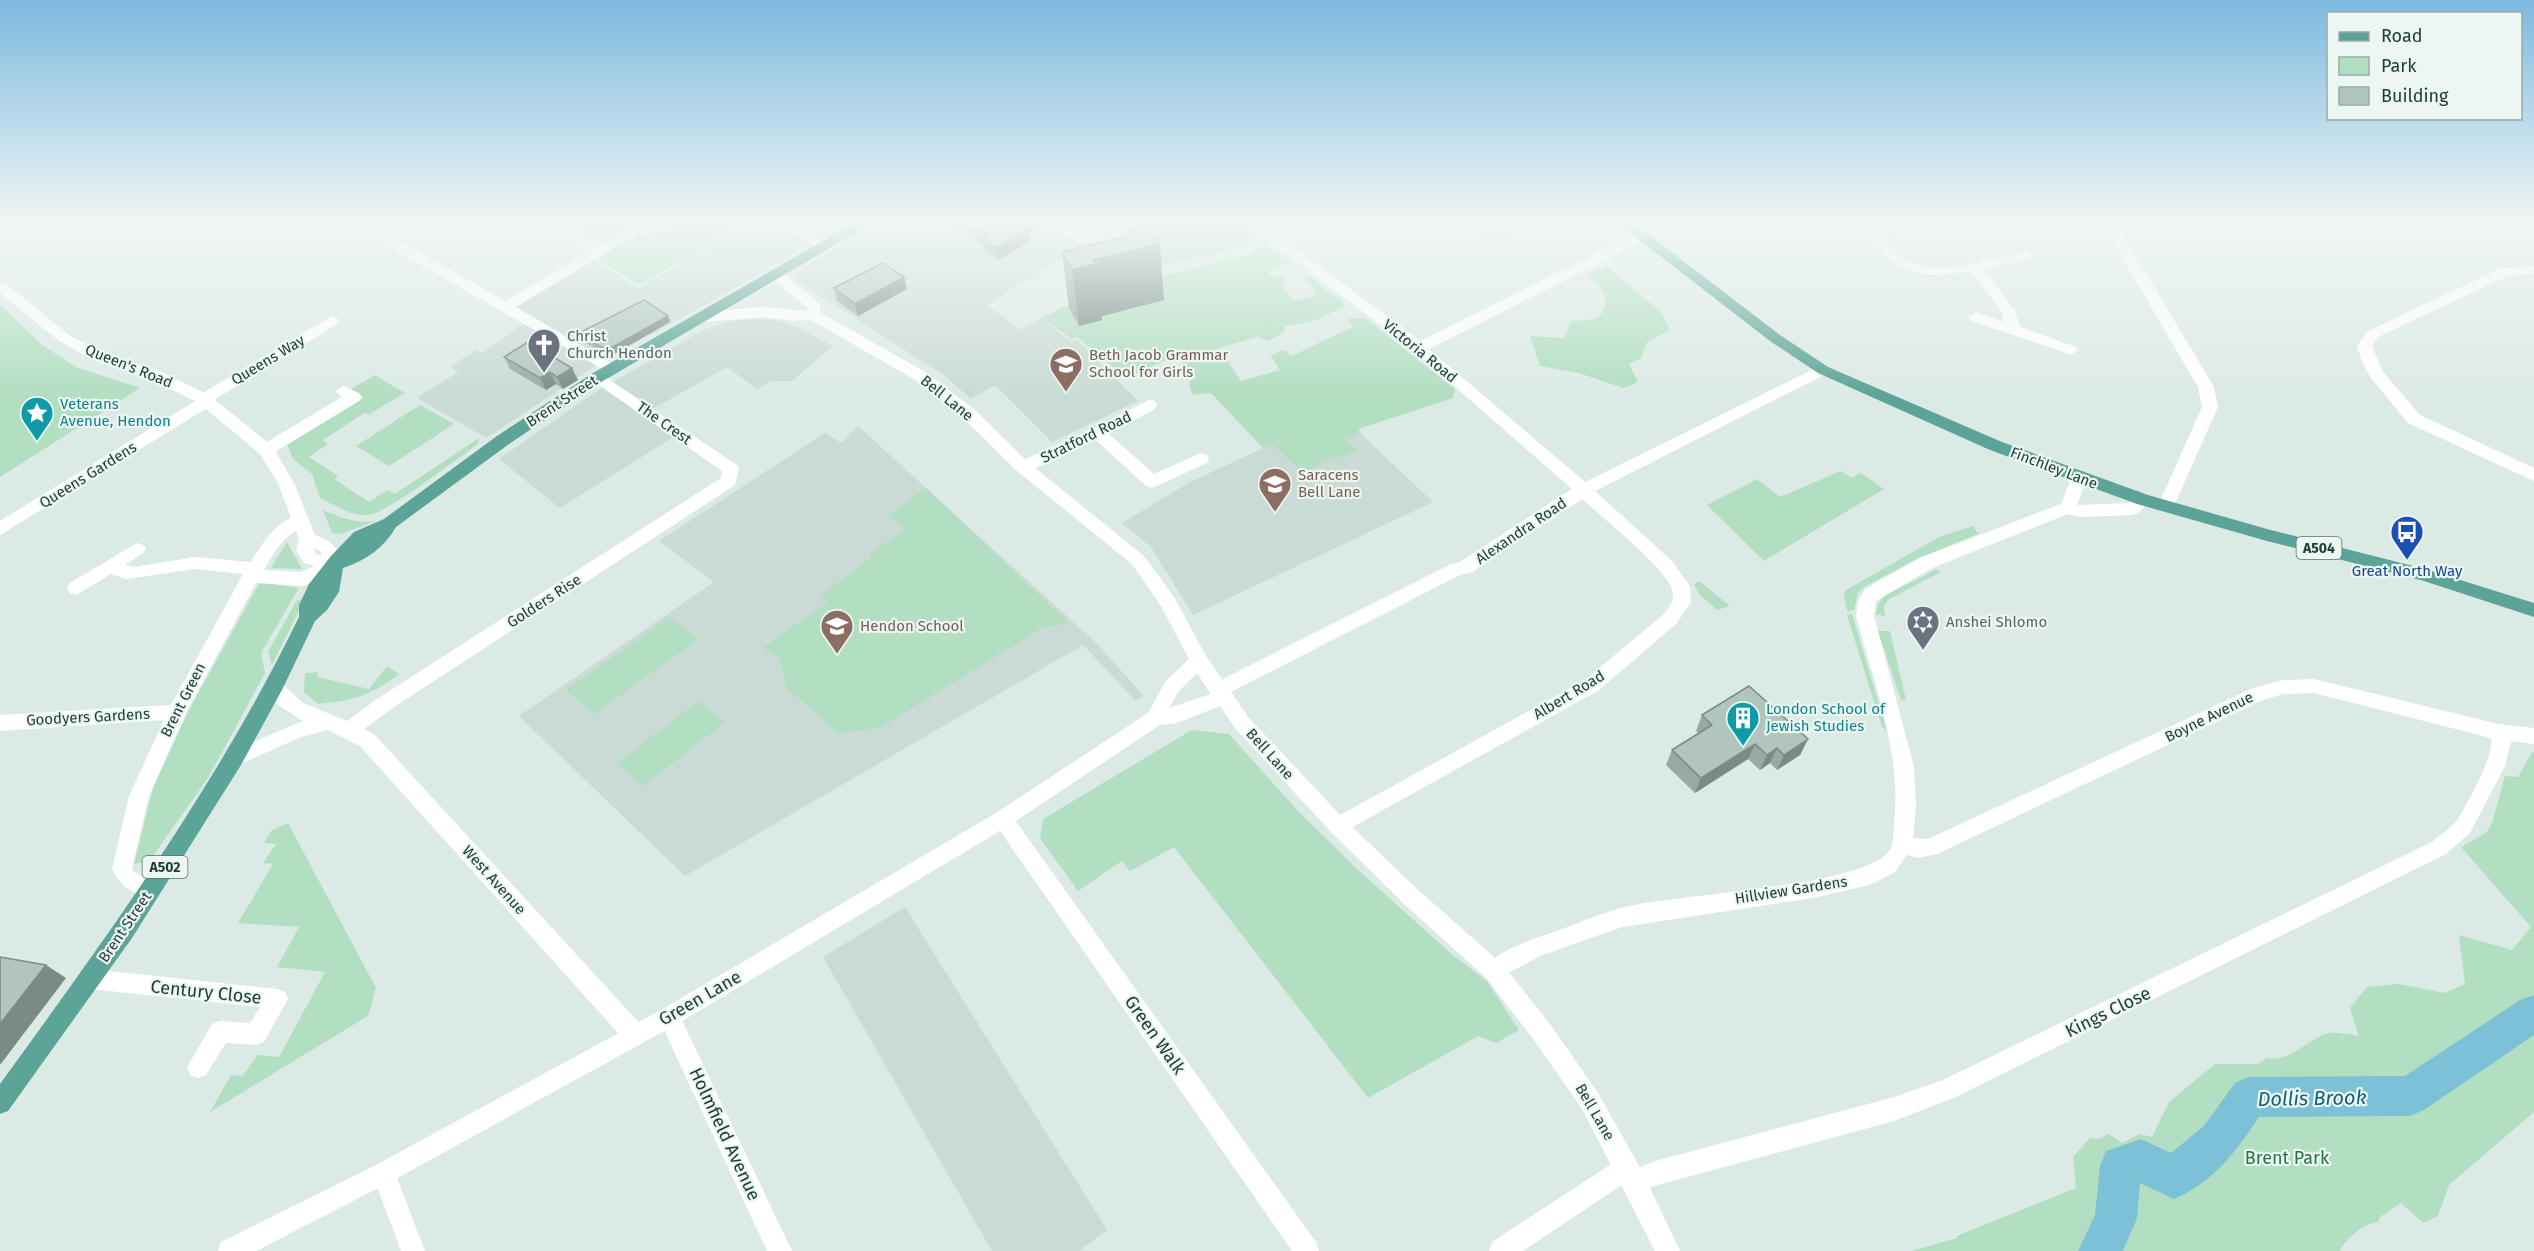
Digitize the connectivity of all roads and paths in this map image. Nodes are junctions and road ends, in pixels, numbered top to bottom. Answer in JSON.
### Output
{"nodes":[{"id":1,"x":458,"y":279,"type":"edge"},
{"id":2,"x":553,"y":279,"type":"edge"},
{"id":3,"x":768,"y":279,"type":"edge"},
{"id":4,"x":781,"y":279,"type":"edge"},
{"id":5,"x":1328,"y":279,"type":"edge"},
{"id":6,"x":1556,"y":279,"type":"edge"},
{"id":7,"x":1699,"y":279,"type":"edge"},
{"id":8,"x":1984,"y":279,"type":"edge"},
{"id":9,"x":2142,"y":279,"type":"edge"},
{"id":10,"x":2488,"y":279,"type":"edge"},
{"id":11,"x":0,"y":286,"type":"edge"},
{"id":12,"x":506,"y":307,"type":"junction"},
{"id":13,"x":814,"y":315,"type":"junction"},
{"id":14,"x":704,"y":317,"type":"junction"},
{"id":15,"x":1975,"y":317,"type":"dead end"},
{"id":16,"x":332,"y":321,"type":"dead end"},
{"id":17,"x":2013,"y":330,"type":"junction"},
{"id":18,"x":1419,"y":348,"type":"junction"},
{"id":19,"x":2071,"y":350,"type":"dead end"},
{"id":20,"x":1823,"y":370,"type":"junction"},
{"id":21,"x":604,"y":373,"type":"junction"},
{"id":22,"x":343,"y":391,"type":"dead end"},
{"id":23,"x":206,"y":400,"type":"junction"},
{"id":24,"x":1149,"y":405,"type":"dead end"},
{"id":25,"x":1098,"y":433,"type":"junction"},
{"id":26,"x":266,"y":450,"type":"junction"},
{"id":27,"x":1201,"y":459,"type":"dead end"},
{"id":28,"x":1023,"y":467,"type":"junction"},
{"id":29,"x":730,"y":470,"type":"joint"},
{"id":30,"x":2534,"y":476,"type":"edge"},
{"id":31,"x":2079,"y":478,"type":"junction"},
{"id":32,"x":1583,"y":490,"type":"junction"},
{"id":33,"x":2143,"y":500,"type":"junction"},
{"id":34,"x":2166,"y":506,"type":"junction"},
{"id":35,"x":2067,"y":508,"type":"junction"},
{"id":36,"x":300,"y":520,"type":"junction"},
{"id":37,"x":0,"y":529,"type":"edge"},
{"id":38,"x":137,"y":549,"type":"dead end"},
{"id":39,"x":334,"y":565,"type":"junction"},
{"id":40,"x":111,"y":567,"type":"junction"},
{"id":41,"x":253,"y":573,"type":"junction"},
{"id":42,"x":75,"y":588,"type":"dead end"},
{"id":43,"x":2534,"y":610,"type":"edge"},
{"id":44,"x":1199,"y":661,"type":"junction"},
{"id":45,"x":274,"y":688,"type":"junction"},
{"id":46,"x":1220,"y":694,"type":"junction"},
{"id":47,"x":177,"y":712,"type":"junction"},
{"id":48,"x":1156,"y":718,"type":"junction"},
{"id":49,"x":0,"y":723,"type":"edge"},
{"id":50,"x":326,"y":723,"type":"junction"},
{"id":51,"x":350,"y":729,"type":"junction"},
{"id":52,"x":2498,"y":732,"type":"junction"},
{"id":53,"x":2534,"y":736,"type":"edge"},
{"id":54,"x":234,"y":759,"type":"junction"},
{"id":55,"x":1003,"y":819,"type":"junction"},
{"id":56,"x":1338,"y":826,"type":"junction"},
{"id":57,"x":1902,"y":844,"type":"junction"},
{"id":58,"x":150,"y":890,"type":"junction"},
{"id":59,"x":1494,"y":971,"type":"junction"},
{"id":60,"x":90,"y":979,"type":"junction"},
{"id":61,"x":669,"y":1017,"type":"junction"},
{"id":62,"x":635,"y":1035,"type":"junction"},
{"id":63,"x":198,"y":1067,"type":"dead end"},
{"id":64,"x":0,"y":1103,"type":"edge"},
{"id":65,"x":384,"y":1173,"type":"junction"},
{"id":66,"x":1630,"y":1174,"type":"junction"},
{"id":67,"x":230,"y":1251,"type":"edge"},
{"id":68,"x":413,"y":1251,"type":"edge"},
{"id":69,"x":780,"y":1251,"type":"edge"},
{"id":70,"x":1307,"y":1251,"type":"edge"},
{"id":71,"x":1501,"y":1251,"type":"edge"},
{"id":72,"x":1668,"y":1251,"type":"edge"}],
"edges":[{"from":1,"to":12,"type":"street","name":"The Crest"},
{"from":2,"to":12,"type":"street"},
{"from":3,"to":14,"type":"main road","name":"Brent Street"},
{"from":4,"to":13,"type":"street","name":"Bell Lane"},
{"from":5,"to":18,"type":"street","name":"Victoria Road"},
{"from":6,"to":18,"type":"street"},
{"from":7,"to":20,"type":"main road","name":"Finchley Lane","number":"A504"},
{"from":8,"to":17,"type":"street"},
{"from":9,"to":34,"type":"street"},
{"from":10,"to":30,"type":"street"},
{"from":11,"to":23,"type":"street","name":"Queen's Road"},
{"from":12,"to":21,"type":"street","name":"The Crest"},
{"from":13,"to":14,"type":"street","name":"Bell Lane"},
{"from":13,"to":28,"type":"street","name":"Bell Lane"},
{"from":14,"to":21,"type":"main road","name":"Brent Street"},
{"from":15,"to":17,"type":"street"},
{"from":16,"to":23,"type":"street","name":"Queens Way"},
{"from":17,"to":19,"type":"street"},
{"from":18,"to":32,"type":"street","name":"Victoria Road"},
{"from":20,"to":31,"type":"main road","name":"Finchley Lane","number":"A504"},
{"from":20,"to":32,"type":"street","name":"Alexandra Road"},
{"from":21,"to":29,"type":"street","name":"The Crest"},
{"from":21,"to":39,"type":"main road","name":"Brent Street"},
{"from":22,"to":26,"type":"street"},
{"from":23,"to":26,"type":"street","name":"Queen's Road"},
{"from":23,"to":37,"type":"street","name":"Queens Gardens"},
{"from":24,"to":25,"type":"street","name":"Stratford Road"},
{"from":25,"to":27,"type":"street"},
{"from":25,"to":28,"type":"street","name":"Stratford Road"},
{"from":26,"to":36,"type":"street","name":"Queen's Road"},
{"from":28,"to":44,"type":"street","name":"Bell Lane"},
{"from":29,"to":51,"type":"street","name":"Golders Rise"},
{"from":31,"to":33,"type":"main road","name":"Finchley Lane","number":"A504"},
{"from":31,"to":35,"type":"street"},
{"from":32,"to":46,"type":"street","name":"Alexandra Road"},
{"from":32,"to":56,"type":"street","name":"Albert Road"},
{"from":33,"to":34,"type":"main road","name":"Finchley Lane","number":"A504"},
{"from":33,"to":35,"type":"street","name":"Hillview Gardens"},
{"from":34,"to":43,"type":"main road","name":"Finchley Lane","number":"A504"},
{"from":35,"to":57,"type":"street","name":"Hillview Gardens"},
{"from":36,"to":39,"type":"street","name":"Queen's Road"},
{"from":36,"to":41,"type":"street","name":"Brent Green"},
{"from":38,"to":40,"type":"street"},
{"from":39,"to":41,"type":"street"},
{"from":39,"to":45,"type":"main road","name":"Brent Street","number":"A502"},
{"from":40,"to":41,"type":"street"},
{"from":40,"to":42,"type":"street"},
{"from":41,"to":47,"type":"street","name":"Brent Green"},
{"from":44,"to":46,"type":"street","name":"Bell Lane"},
{"from":44,"to":48,"type":"street","name":"Green Lane"},
{"from":45,"to":50,"type":"street"},
{"from":45,"to":54,"type":"main road","name":"Brent Street","number":"A502"},
{"from":46,"to":48,"type":"street","name":"Green Lane"},
{"from":46,"to":56,"type":"street","name":"Bell Lane"},
{"from":47,"to":49,"type":"street","name":"Goodyers Gardens"},
{"from":47,"to":58,"type":"street","name":"Brent Green"},
{"from":48,"to":55,"type":"street","name":"Green Lane"},
{"from":50,"to":51,"type":"street"},
{"from":50,"to":54,"type":"street"},
{"from":51,"to":62,"type":"street","name":"West Avenue"},
{"from":52,"to":53,"type":"street","name":"Boyne Avenue"},
{"from":52,"to":57,"type":"street","name":"Boyne Avenue"},
{"from":52,"to":66,"type":"street","name":"Kings Close"},
{"from":54,"to":58,"type":"main road","name":"Brent Street","number":"A502"},
{"from":55,"to":61,"type":"street","name":"Green Lane"},
{"from":55,"to":70,"type":"street","name":"Green Walk"},
{"from":56,"to":59,"type":"street","name":"Bell Lane"},
{"from":57,"to":59,"type":"street","name":"Hillview Gardens"},
{"from":58,"to":60,"type":"main road","name":"Brent Street","number":"A502"},
{"from":59,"to":66,"type":"street","name":"Bell Lane"},
{"from":60,"to":63,"type":"street","name":"Century Close"},
{"from":60,"to":64,"type":"main road","name":"Brent Street","number":"A502"},
{"from":61,"to":62,"type":"street","name":"Green Lane"},
{"from":61,"to":69,"type":"street","name":"Holmfield Avenue"},
{"from":62,"to":65,"type":"street","name":"Green Lane"},
{"from":65,"to":67,"type":"street","name":"Green Lane"},
{"from":65,"to":68,"type":"street"},
{"from":66,"to":71,"type":"street"},
{"from":66,"to":72,"type":"street","name":"Bell Lane"}]}
